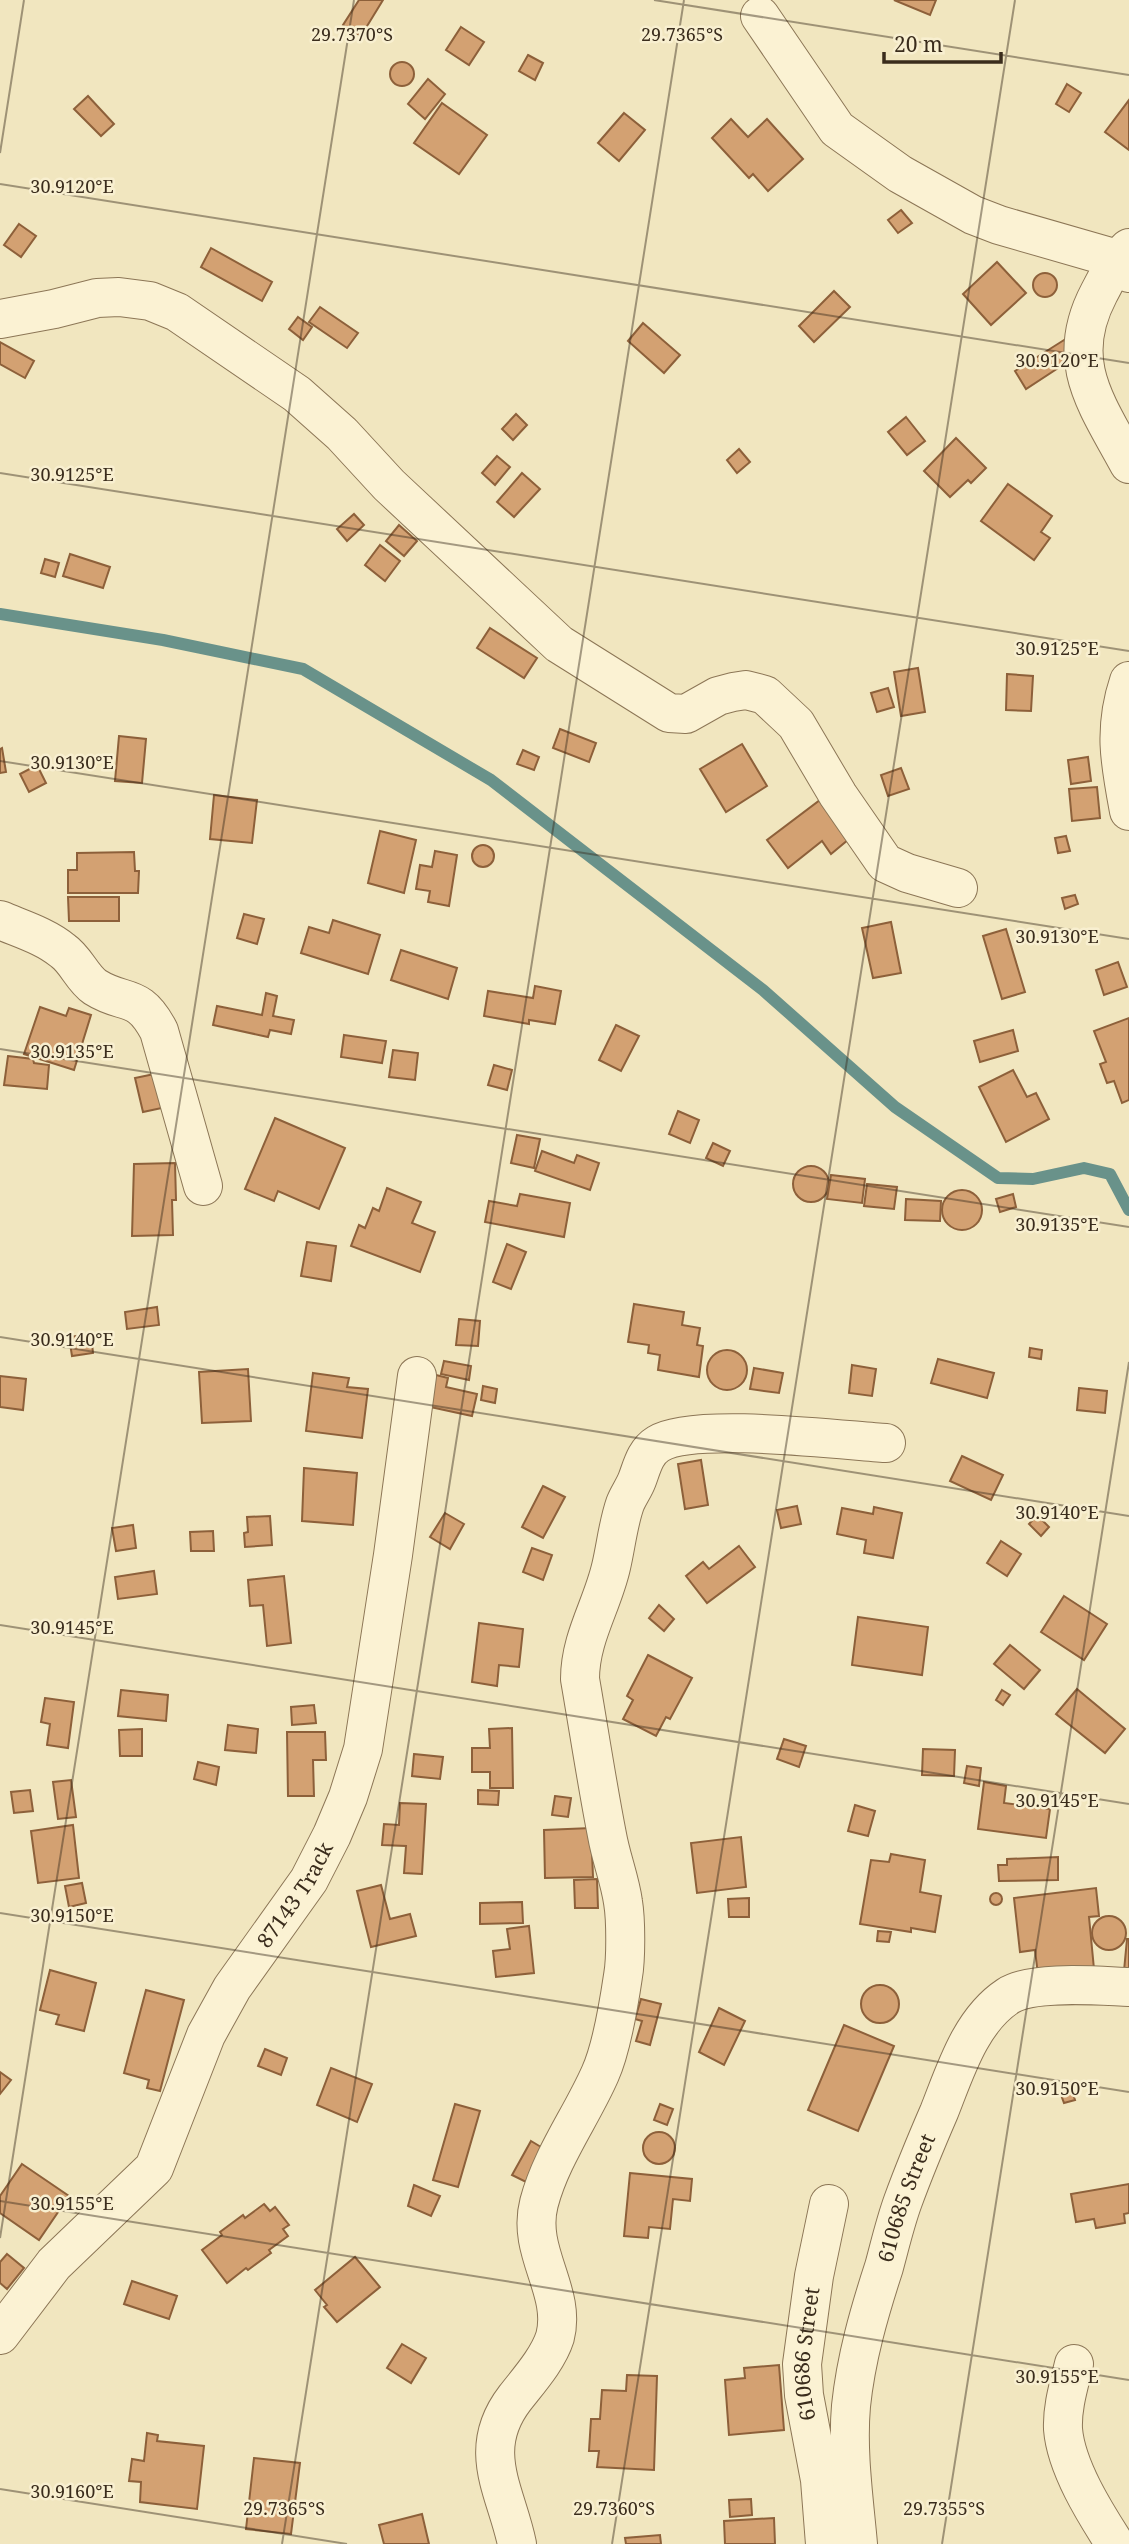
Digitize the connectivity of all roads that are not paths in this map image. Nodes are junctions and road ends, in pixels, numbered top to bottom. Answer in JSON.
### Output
{"nodes":[{"id":1,"x":760,"y":16,"type":"dead end"},
{"id":2,"x":1125,"y":260,"type":"edge"},
{"id":3,"x":0,"y":319,"type":"edge"},
{"id":4,"x":1129,"y":464,"type":"edge"},
{"id":5,"x":1129,"y":681,"type":"edge"},
{"id":6,"x":1129,"y":811,"type":"edge"},
{"id":7,"x":958,"y":888,"type":"dead end"},
{"id":8,"x":0,"y":920,"type":"edge"},
{"id":9,"x":204,"y":1186,"type":"dead end"},
{"id":10,"x":417,"y":1376,"type":"dead end"},
{"id":11,"x":886,"y":1443,"type":"dead end"},
{"id":12,"x":1129,"y":1987,"type":"edge"},
{"id":13,"x":828,"y":2204,"type":"dead end"},
{"id":14,"x":0,"y":2334,"type":"edge"},
{"id":15,"x":1074,"y":2364,"type":"dead end"},
{"id":16,"x":517,"y":2544,"type":"edge"},
{"id":17,"x":825,"y":2544,"type":"edge"},
{"id":18,"x":858,"y":2544,"type":"edge"},
{"id":19,"x":1115,"y":2544,"type":"edge"}],
"edges":[{"from":1,"to":2,"type":"street"},
{"from":2,"to":4,"type":"street"},
{"from":3,"to":7,"type":"street"},
{"from":5,"to":6,"type":"street"},
{"from":8,"to":9,"type":"street"},
{"from":10,"to":14,"type":"street","name":"87143 Track"},
{"from":11,"to":16,"type":"street"},
{"from":12,"to":18,"type":"street","name":"610685 Street"},
{"from":13,"to":17,"type":"street","name":"610686 Street"},
{"from":15,"to":19,"type":"street"}]}
